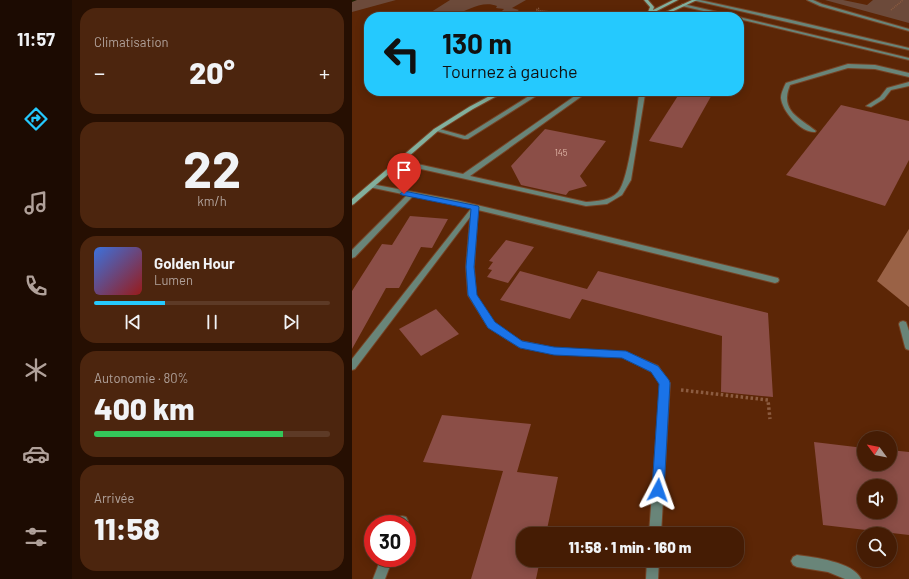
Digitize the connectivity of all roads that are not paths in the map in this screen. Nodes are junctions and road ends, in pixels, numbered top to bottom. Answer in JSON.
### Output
{"nodes":[{"id":1,"x":646,"y":0,"type":"edge"},
{"id":2,"x":662,"y":0,"type":"edge"},
{"id":3,"x":694,"y":0,"type":"edge"},
{"id":4,"x":810,"y":0,"type":"edge"},
{"id":5,"x":673,"y":1,"type":"edge"},
{"id":6,"x":684,"y":5,"type":"junction"},
{"id":7,"x":650,"y":12,"type":"edge"},
{"id":8,"x":652,"y":12,"type":"edge"},
{"id":9,"x":668,"y":12,"type":"edge"},
{"id":10,"x":714,"y":12,"type":"edge"},
{"id":11,"x":744,"y":19,"type":"edge"},
{"id":12,"x":909,"y":30,"type":"edge"},
{"id":13,"x":909,"y":49,"type":"edge"},
{"id":14,"x":909,"y":59,"type":"edge"},
{"id":15,"x":909,"y":75,"type":"edge"},
{"id":16,"x":909,"y":84,"type":"edge"},
{"id":17,"x":494,"y":96,"type":"edge"},
{"id":18,"x":533,"y":96,"type":"edge"},
{"id":19,"x":579,"y":96,"type":"edge"},
{"id":20,"x":642,"y":96,"type":"edge"},
{"id":21,"x":869,"y":106,"type":"dead end"},
{"id":22,"x":436,"y":130,"type":"junction"},
{"id":23,"x":813,"y":131,"type":"dead end"},
{"id":24,"x":399,"y":162,"type":"junction"},
{"id":25,"x":464,"y":177,"type":"junction"},
{"id":26,"x":371,"y":186,"type":"junction"},
{"id":27,"x":410,"y":194,"type":"junction"},
{"id":28,"x":352,"y":203,"type":"edge"},
{"id":29,"x":475,"y":207,"type":"junction"},
{"id":30,"x":352,"y":255,"type":"edge"},
{"id":31,"x":775,"y":280,"type":"dead end"},
{"id":32,"x":903,"y":324,"type":"dead end"},
{"id":33,"x":909,"y":348,"type":"edge"},
{"id":34,"x":352,"y":366,"type":"edge"},
{"id":35,"x":655,"y":527,"type":"edge"},
{"id":36,"x":797,"y":561,"type":"dead end"},
{"id":37,"x":384,"y":567,"type":"edge"},
{"id":38,"x":653,"y":567,"type":"edge"},
{"id":39,"x":379,"y":579,"type":"edge"},
{"id":40,"x":652,"y":579,"type":"edge"},
{"id":41,"x":855,"y":579,"type":"edge"}],
"edges":[{"from":1,"to":7,"type":"main road"},
{"from":2,"to":5,"type":"main road"},
{"from":3,"to":6,"type":"main road"},
{"from":3,"to":13,"type":"street"},
{"from":4,"to":12,"type":"street"},
{"from":5,"to":6,"type":"main road"},
{"from":5,"to":8,"type":"main road"},
{"from":6,"to":9,"type":"main road"},
{"from":6,"to":10,"type":"street"},
{"from":11,"to":14,"type":"street"},
{"from":15,"to":23,"type":"street"},
{"from":16,"to":21,"type":"street"},
{"from":17,"to":22,"type":"main road"},
{"from":18,"to":22,"type":"street"},
{"from":19,"to":25,"type":"street"},
{"from":20,"to":25,"type":"street"},
{"from":22,"to":24,"type":"main road"},
{"from":24,"to":25,"type":"street"},
{"from":24,"to":26,"type":"main road"},
{"from":26,"to":27,"type":"street"},
{"from":26,"to":28,"type":"main road"},
{"from":27,"to":29,"type":"street"},
{"from":27,"to":30,"type":"street"},
{"from":29,"to":31,"type":"street"},
{"from":29,"to":34,"type":"street"},
{"from":29,"to":35,"type":"street"},
{"from":32,"to":33,"type":"street"},
{"from":36,"to":41,"type":"street"},
{"from":37,"to":39,"type":"street"},
{"from":38,"to":40,"type":"street"}]}
